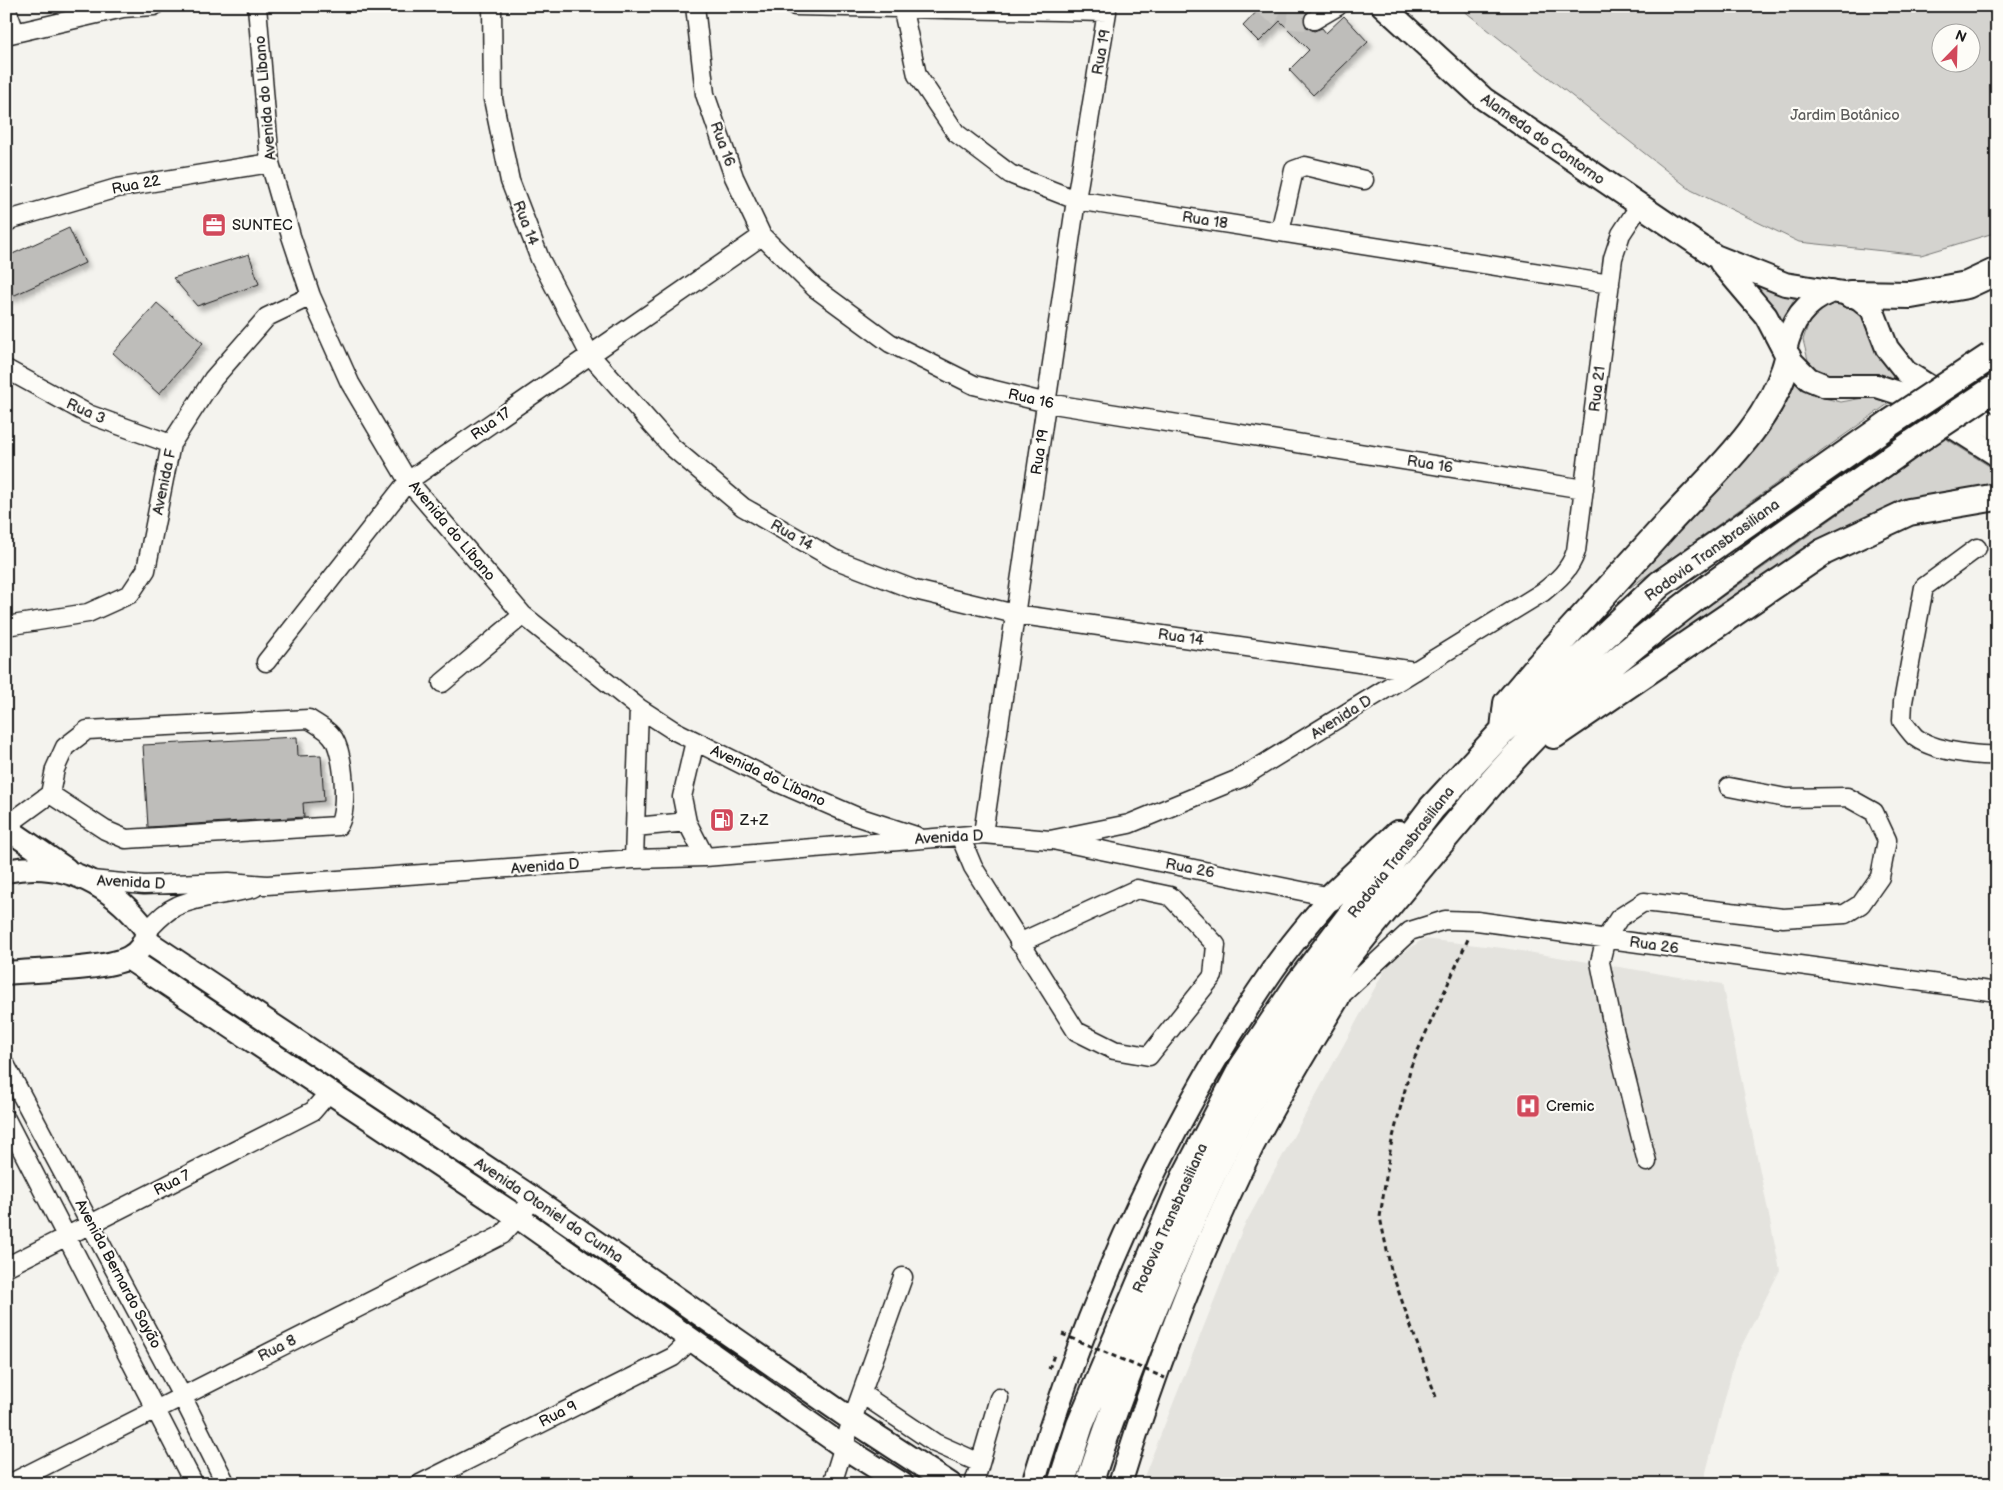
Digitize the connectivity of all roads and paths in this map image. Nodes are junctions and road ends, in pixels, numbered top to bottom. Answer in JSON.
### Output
{"nodes":[{"id":1,"x":154,"y":6,"type":"edge"},
{"id":2,"x":257,"y":6,"type":"edge"},
{"id":3,"x":492,"y":6,"type":"edge"},
{"id":4,"x":696,"y":6,"type":"edge"},
{"id":5,"x":796,"y":6,"type":"edge"},
{"id":6,"x":1338,"y":6,"type":"edge"},
{"id":7,"x":1383,"y":6,"type":"edge"},
{"id":8,"x":6,"y":7,"type":"edge"},
{"id":9,"x":902,"y":7,"type":"edge"},
{"id":10,"x":1110,"y":9,"type":"edge"},
{"id":11,"x":1314,"y":20,"type":"tunnel mouth"},
{"id":12,"x":11,"y":33,"type":"edge"},
{"id":13,"x":270,"y":163,"type":"junction"},
{"id":14,"x":1364,"y":180,"type":"dead end"},
{"id":15,"x":1076,"y":200,"type":"junction"},
{"id":16,"x":1640,"y":205,"type":"junction"},
{"id":17,"x":6,"y":223,"type":"edge"},
{"id":18,"x":1280,"y":232,"type":"junction"},
{"id":19,"x":762,"y":236,"type":"junction"},
{"id":20,"x":1715,"y":256,"type":"junction"},
{"id":21,"x":1997,"y":271,"type":"edge"},
{"id":22,"x":1610,"y":284,"type":"junction"},
{"id":23,"x":1841,"y":292,"type":"junction"},
{"id":24,"x":311,"y":296,"type":"junction"},
{"id":25,"x":1786,"y":354,"type":"junction"},
{"id":26,"x":1994,"y":354,"type":"edge"},
{"id":27,"x":590,"y":355,"type":"junction"},
{"id":28,"x":6,"y":369,"type":"edge"},
{"id":29,"x":1997,"y":387,"type":"edge"},
{"id":30,"x":1047,"y":403,"type":"junction"},
{"id":31,"x":1997,"y":429,"type":"edge"},
{"id":32,"x":171,"y":444,"type":"junction"},
{"id":33,"x":1997,"y":455,"type":"edge"},
{"id":34,"x":408,"y":481,"type":"junction"},
{"id":35,"x":1584,"y":489,"type":"junction"},
{"id":36,"x":1997,"y":497,"type":"edge"},
{"id":37,"x":1977,"y":548,"type":"dead end"},
{"id":38,"x":1563,"y":575,"type":"joint"},
{"id":39,"x":1015,"y":614,"type":"junction"},
{"id":40,"x":523,"y":615,"type":"junction"},
{"id":41,"x":6,"y":626,"type":"edge"},
{"id":42,"x":266,"y":662,"type":"dead end"},
{"id":43,"x":1415,"y":671,"type":"junction"},
{"id":44,"x":442,"y":682,"type":"dead end"},
{"id":45,"x":639,"y":708,"type":"junction"},
{"id":46,"x":1504,"y":730,"type":"junction"},
{"id":47,"x":695,"y":741,"type":"junction"},
{"id":48,"x":1997,"y":756,"type":"edge"},
{"id":49,"x":1502,"y":771,"type":"junction"},
{"id":50,"x":1729,"y":787,"type":"dead end"},
{"id":51,"x":50,"y":794,"type":"junction"},
{"id":52,"x":1432,"y":808,"type":"junction"},
{"id":53,"x":687,"y":822,"type":"junction"},
{"id":54,"x":6,"y":827,"type":"edge"},
{"id":55,"x":635,"y":827,"type":"junction"},
{"id":56,"x":983,"y":834,"type":"junction"},
{"id":57,"x":960,"y":836,"type":"junction"},
{"id":58,"x":924,"y":838,"type":"junction"},
{"id":59,"x":1050,"y":840,"type":"junction"},
{"id":60,"x":704,"y":857,"type":"junction"},
{"id":61,"x":634,"y":859,"type":"junction"},
{"id":62,"x":6,"y":872,"type":"edge"},
{"id":63,"x":78,"y":875,"type":"junction"},
{"id":64,"x":267,"y":885,"type":"junction"},
{"id":65,"x":1330,"y":897,"type":"junction"},
{"id":66,"x":1378,"y":918,"type":"junction"},
{"id":67,"x":1477,"y":920,"type":"junction"},
{"id":68,"x":146,"y":935,"type":"junction"},
{"id":69,"x":1606,"y":938,"type":"junction"},
{"id":70,"x":1019,"y":942,"type":"junction"},
{"id":71,"x":128,"y":958,"type":"junction"},
{"id":72,"x":6,"y":973,"type":"edge"},
{"id":73,"x":1997,"y":992,"type":"edge"},
{"id":74,"x":1338,"y":998,"type":"junction"},
{"id":75,"x":6,"y":1066,"type":"edge"},
{"id":76,"x":330,"y":1091,"type":"junction"},
{"id":77,"x":6,"y":1119,"type":"edge"},
{"id":78,"x":1647,"y":1162,"type":"dead end"},
{"id":79,"x":534,"y":1199,"type":"junction"},
{"id":80,"x":519,"y":1218,"type":"junction"},
{"id":81,"x":92,"y":1224,"type":"junction"},
{"id":82,"x":68,"y":1236,"type":"junction"},
{"id":83,"x":6,"y":1266,"type":"edge"},
{"id":84,"x":903,"y":1277,"type":"dead end"},
{"id":85,"x":1062,"y":1334,"type":"dead end"},
{"id":86,"x":692,"y":1339,"type":"junction"},
{"id":87,"x":1165,"y":1378,"type":"dead end"},
{"id":88,"x":862,"y":1394,"type":"junction"},
{"id":89,"x":182,"y":1396,"type":"junction"},
{"id":90,"x":1436,"y":1397,"type":"dead end"},
{"id":91,"x":999,"y":1398,"type":"dead end"},
{"id":92,"x":156,"y":1409,"type":"junction"},
{"id":93,"x":852,"y":1420,"type":"junction"},
{"id":94,"x":845,"y":1448,"type":"junction"},
{"id":95,"x":980,"y":1463,"type":"junction"},
{"id":96,"x":9,"y":1484,"type":"edge"},
{"id":97,"x":194,"y":1484,"type":"edge"},
{"id":98,"x":226,"y":1484,"type":"edge"},
{"id":99,"x":420,"y":1484,"type":"edge"},
{"id":100,"x":832,"y":1484,"type":"edge"},
{"id":101,"x":902,"y":1484,"type":"edge"},
{"id":102,"x":950,"y":1484,"type":"edge"},
{"id":103,"x":974,"y":1484,"type":"edge"},
{"id":104,"x":1034,"y":1484,"type":"edge"},
{"id":105,"x":1061,"y":1484,"type":"edge"},
{"id":106,"x":1089,"y":1484,"type":"edge"},
{"id":107,"x":1120,"y":1484,"type":"edge"}],
"edges":[{"from":1,"to":12,"type":"street"},
{"from":2,"to":13,"type":"street","name":"Avenida do Líbano"},
{"from":3,"to":27,"type":"street","name":"Rua 14"},
{"from":4,"to":19,"type":"street","name":"Rua 16"},
{"from":5,"to":9,"type":"street"},
{"from":6,"to":11,"type":"street"},
{"from":7,"to":16,"type":"main road","name":"Alameda do Contorno"},
{"from":8,"to":12,"type":"street"},
{"from":9,"to":10,"type":"street"},
{"from":9,"to":15,"type":"street","name":"Rua 18"},
{"from":10,"to":15,"type":"street","name":"Rua 19"},
{"from":13,"to":17,"type":"street","name":"Rua 22"},
{"from":13,"to":24,"type":"street","name":"Avenida do Líbano"},
{"from":14,"to":18,"type":"street"},
{"from":15,"to":18,"type":"street","name":"Rua 18"},
{"from":15,"to":30,"type":"street","name":"Rua 19"},
{"from":16,"to":20,"type":"main road","name":"Alameda do Contorno"},
{"from":16,"to":22,"type":"street","name":"Rua 21"},
{"from":18,"to":22,"type":"street","name":"Rua 18"},
{"from":19,"to":27,"type":"street","name":"Rua 17"},
{"from":19,"to":30,"type":"street","name":"Rua 16"},
{"from":20,"to":23,"type":"main road","name":"Alameda do Contorno"},
{"from":20,"to":25,"type":"main road","name":"Alameda do Contorno"},
{"from":21,"to":23,"type":"highway"},
{"from":22,"to":35,"type":"street","name":"Rua 21"},
{"from":23,"to":25,"type":"main road"},
{"from":23,"to":31,"type":"main road"},
{"from":24,"to":32,"type":"street","name":"Avenida F"},
{"from":24,"to":34,"type":"street","name":"Avenida do Líbano"},
{"from":25,"to":33,"type":"main road","name":"Alameda do Contorno"},
{"from":25,"to":46,"type":"highway"},
{"from":26,"to":46,"type":"highway","name":"Rodovia Transbrasiliana","bridge":true},
{"from":27,"to":34,"type":"street","name":"Rua 17"},
{"from":27,"to":39,"type":"street","name":"Rua 14"},
{"from":28,"to":32,"type":"street","name":"Rua 3"},
{"from":29,"to":49,"type":"highway","name":"Rodovia Transbrasiliana","bridge":true},
{"from":30,"to":35,"type":"street","name":"Rua 16"},
{"from":30,"to":39,"type":"street","name":"Rua 19"},
{"from":32,"to":41,"type":"street","name":"Avenida F"},
{"from":34,"to":40,"type":"street","name":"Avenida do Líbano"},
{"from":34,"to":42,"type":"street","name":"Rua 17"},
{"from":35,"to":38,"type":"street","name":"Rua 21"},
{"from":36,"to":49,"type":"highway"},
{"from":37,"to":48,"type":"street"},
{"from":38,"to":43,"type":"street","name":"Avenida D"},
{"from":39,"to":43,"type":"street","name":"Rua 14"},
{"from":39,"to":56,"type":"street","name":"Rua 19"},
{"from":40,"to":44,"type":"street"},
{"from":40,"to":45,"type":"street","name":"Avenida do Líbano"},
{"from":43,"to":59,"type":"street","name":"Avenida D"},
{"from":45,"to":47,"type":"street","name":"Avenida do Líbano"},
{"from":45,"to":55,"type":"street"},
{"from":46,"to":52,"type":"highway","name":"Rodovia Transbrasiliana"},
{"from":47,"to":53,"type":"street"},
{"from":47,"to":58,"type":"street","name":"Avenida do Líbano"},
{"from":49,"to":66,"type":"highway","name":"Rodovia Transbrasiliana"},
{"from":50,"to":69,"type":"street"},
{"from":51,"to":51,"type":"street"},
{"from":51,"to":54,"type":"street"},
{"from":52,"to":65,"type":"highway"},
{"from":52,"to":105,"type":"highway","name":"Rodovia Transbrasiliana"},
{"from":53,"to":55,"type":"street"},
{"from":53,"to":60,"type":"street"},
{"from":54,"to":63,"type":"main road","name":"Avenida Otoniel da Cunha"},
{"from":55,"to":61,"type":"street"},
{"from":56,"to":57,"type":"street","name":"Avenida D"},
{"from":56,"to":59,"type":"street","name":"Avenida D"},
{"from":57,"to":58,"type":"street","name":"Avenida D"},
{"from":57,"to":70,"type":"street"},
{"from":58,"to":60,"type":"street","name":"Avenida D"},
{"from":59,"to":65,"type":"street","name":"Rua 26"},
{"from":60,"to":61,"type":"street","name":"Avenida D"},
{"from":61,"to":64,"type":"street","name":"Avenida D"},
{"from":62,"to":63,"type":"main road"},
{"from":63,"to":64,"type":"street","name":"Avenida D"},
{"from":63,"to":68,"type":"main road","name":"Avenida Otoniel da Cunha"},
{"from":64,"to":68,"type":"street","name":"Avenida D"},
{"from":65,"to":104,"type":"main road","name":"Rodovia Transbrasiliana"},
{"from":66,"to":74,"type":"highway"},
{"from":66,"to":106,"type":"highway","name":"Rodovia Transbrasiliana"},
{"from":67,"to":69,"type":"street","name":"Rua 26"},
{"from":67,"to":74,"type":"street","name":"Rua 26"},
{"from":67,"to":90,"type":"path"},
{"from":68,"to":71,"type":"main road"},
{"from":68,"to":79,"type":"main road","name":"Avenida Otoniel da Cunha"},
{"from":69,"to":73,"type":"street","name":"Rua 26"},
{"from":69,"to":78,"type":"street"},
{"from":70,"to":70,"type":"street"},
{"from":71,"to":72,"type":"main road"},
{"from":71,"to":76,"type":"main road","name":"Avenida Otoniel da Cunha"},
{"from":74,"to":107,"type":"main road"},
{"from":75,"to":81,"type":"street","name":"Avenida Bernardo Sayão"},
{"from":76,"to":80,"type":"main road","name":"Avenida Otoniel da Cunha"},
{"from":76,"to":81,"type":"street","name":"Rua 7"},
{"from":77,"to":82,"type":"street","name":"Avenida Bernardo Sayão"},
{"from":79,"to":80,"type":"street","name":"Rua 8"},
{"from":79,"to":93,"type":"main road","name":"Avenida Otoniel da Cunha"},
{"from":80,"to":86,"type":"main road","name":"Avenida Otoniel da Cunha"},
{"from":80,"to":89,"type":"street","name":"Rua 8"},
{"from":81,"to":82,"type":"street","name":"Rua 7"},
{"from":81,"to":89,"type":"street","name":"Avenida Bernardo Sayão"},
{"from":82,"to":83,"type":"street","name":"Rua 7"},
{"from":82,"to":92,"type":"street","name":"Avenida Bernardo Sayão"},
{"from":84,"to":88,"type":"street"},
{"from":85,"to":87,"type":"path","bridge":true},
{"from":86,"to":94,"type":"main road","name":"Avenida Otoniel da Cunha"},
{"from":86,"to":99,"type":"street","name":"Rua 9"},
{"from":88,"to":93,"type":"street"},
{"from":88,"to":95,"type":"street"},
{"from":89,"to":92,"type":"street","name":"Rua 8"},
{"from":89,"to":98,"type":"street","name":"Avenida Bernardo Sayão"},
{"from":91,"to":95,"type":"street"},
{"from":92,"to":96,"type":"street","name":"Rua 8"},
{"from":92,"to":97,"type":"street","name":"Avenida Bernardo Sayão"},
{"from":93,"to":94,"type":"street"},
{"from":93,"to":102,"type":"main road","name":"Avenida Otoniel da Cunha"},
{"from":94,"to":100,"type":"street"},
{"from":94,"to":101,"type":"main road","name":"Avenida Otoniel da Cunha"},
{"from":95,"to":103,"type":"street"}]}
